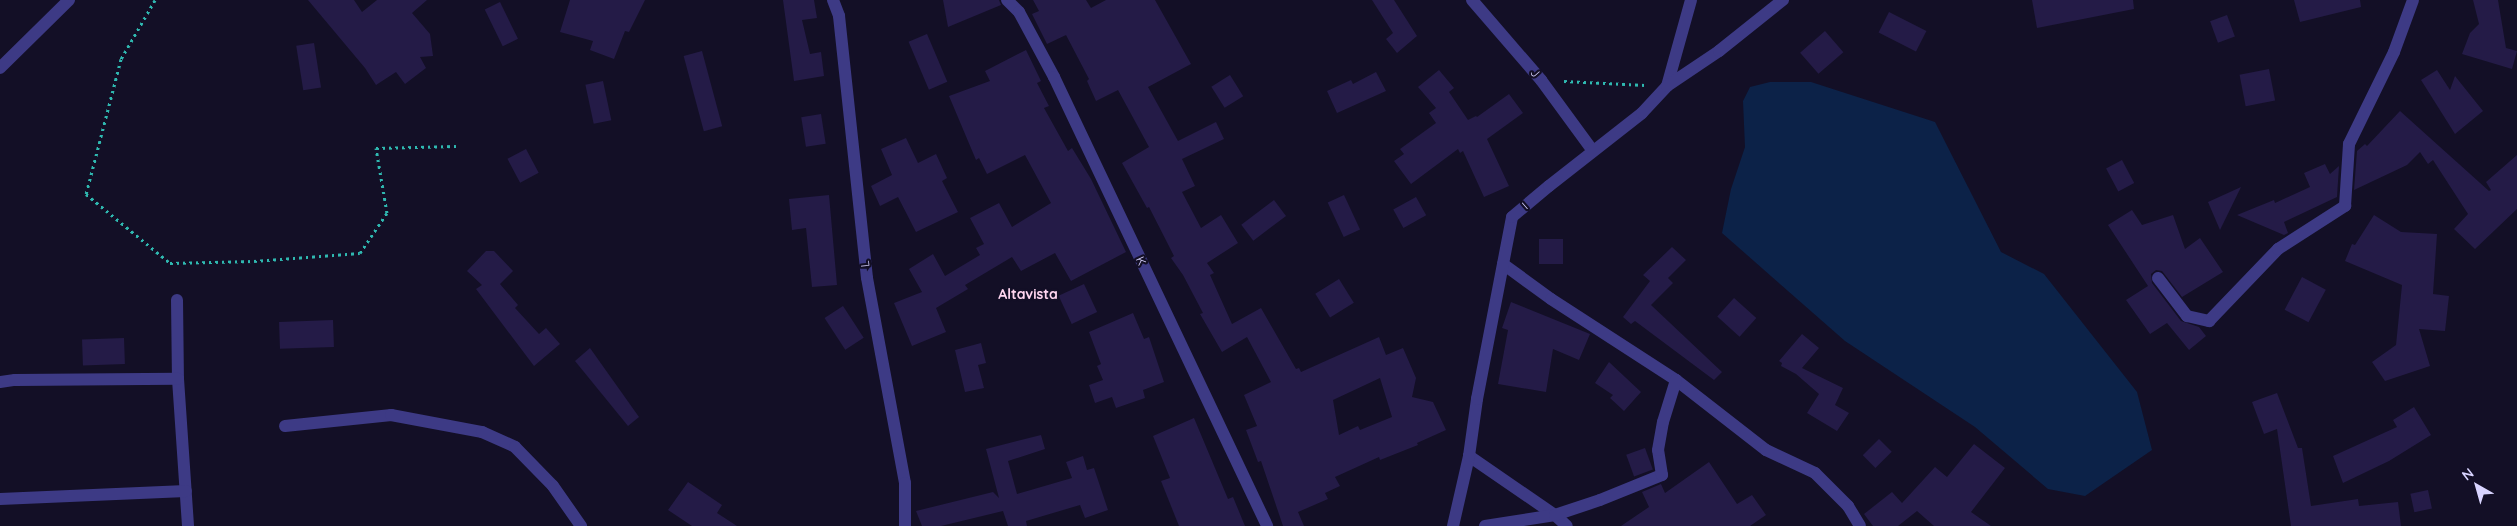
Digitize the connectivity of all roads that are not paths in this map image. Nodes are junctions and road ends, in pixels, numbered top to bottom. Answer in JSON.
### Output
{"nodes":[{"id":1,"x":69,"y":0,"type":"edge"},
{"id":2,"x":833,"y":0,"type":"edge"},
{"id":3,"x":1007,"y":0,"type":"edge"},
{"id":4,"x":1472,"y":0,"type":"edge"},
{"id":5,"x":1691,"y":0,"type":"edge"},
{"id":6,"x":1783,"y":0,"type":"edge"},
{"id":7,"x":2413,"y":0,"type":"edge"},
{"id":8,"x":0,"y":68,"type":"edge"},
{"id":9,"x":1666,"y":86,"type":"junction"},
{"id":10,"x":1593,"y":151,"type":"junction"},
{"id":11,"x":1503,"y":264,"type":"junction"},
{"id":12,"x":2158,"y":278,"type":"dead end"},
{"id":13,"x":177,"y":300,"type":"dead end"},
{"id":14,"x":178,"y":379,"type":"junction"},
{"id":15,"x":1676,"y":380,"type":"junction"},
{"id":16,"x":0,"y":382,"type":"edge"},
{"id":17,"x":285,"y":426,"type":"dead end"},
{"id":18,"x":1469,"y":456,"type":"junction"},
{"id":19,"x":186,"y":491,"type":"junction"},
{"id":20,"x":0,"y":499,"type":"edge"},
{"id":21,"x":1556,"y":514,"type":"junction"},
{"id":22,"x":188,"y":526,"type":"edge"},
{"id":23,"x":581,"y":526,"type":"edge"},
{"id":24,"x":905,"y":526,"type":"edge"},
{"id":25,"x":1267,"y":526,"type":"edge"},
{"id":26,"x":1453,"y":526,"type":"edge"},
{"id":27,"x":1485,"y":526,"type":"edge"},
{"id":28,"x":1567,"y":526,"type":"edge"},
{"id":29,"x":1860,"y":526,"type":"edge"}],
"edges":[{"from":1,"to":8,"type":"street"},
{"from":2,"to":24,"type":"street","name":"L"},
{"from":3,"to":25,"type":"street","name":"K"},
{"from":4,"to":10,"type":"street","name":"J"},
{"from":5,"to":9,"type":"street"},
{"from":6,"to":9,"type":"street","name":"I"},
{"from":7,"to":12,"type":"street"},
{"from":9,"to":10,"type":"street","name":"I"},
{"from":10,"to":11,"type":"street","name":"I"},
{"from":11,"to":15,"type":"street"},
{"from":11,"to":18,"type":"street","name":"I"},
{"from":13,"to":14,"type":"street"},
{"from":14,"to":16,"type":"street"},
{"from":14,"to":19,"type":"street"},
{"from":15,"to":21,"type":"street"},
{"from":15,"to":29,"type":"street"},
{"from":17,"to":23,"type":"street"},
{"from":18,"to":21,"type":"street"},
{"from":18,"to":26,"type":"street","name":"I"},
{"from":19,"to":20,"type":"street"},
{"from":19,"to":22,"type":"street"},
{"from":21,"to":27,"type":"street"},
{"from":21,"to":28,"type":"street"}]}
